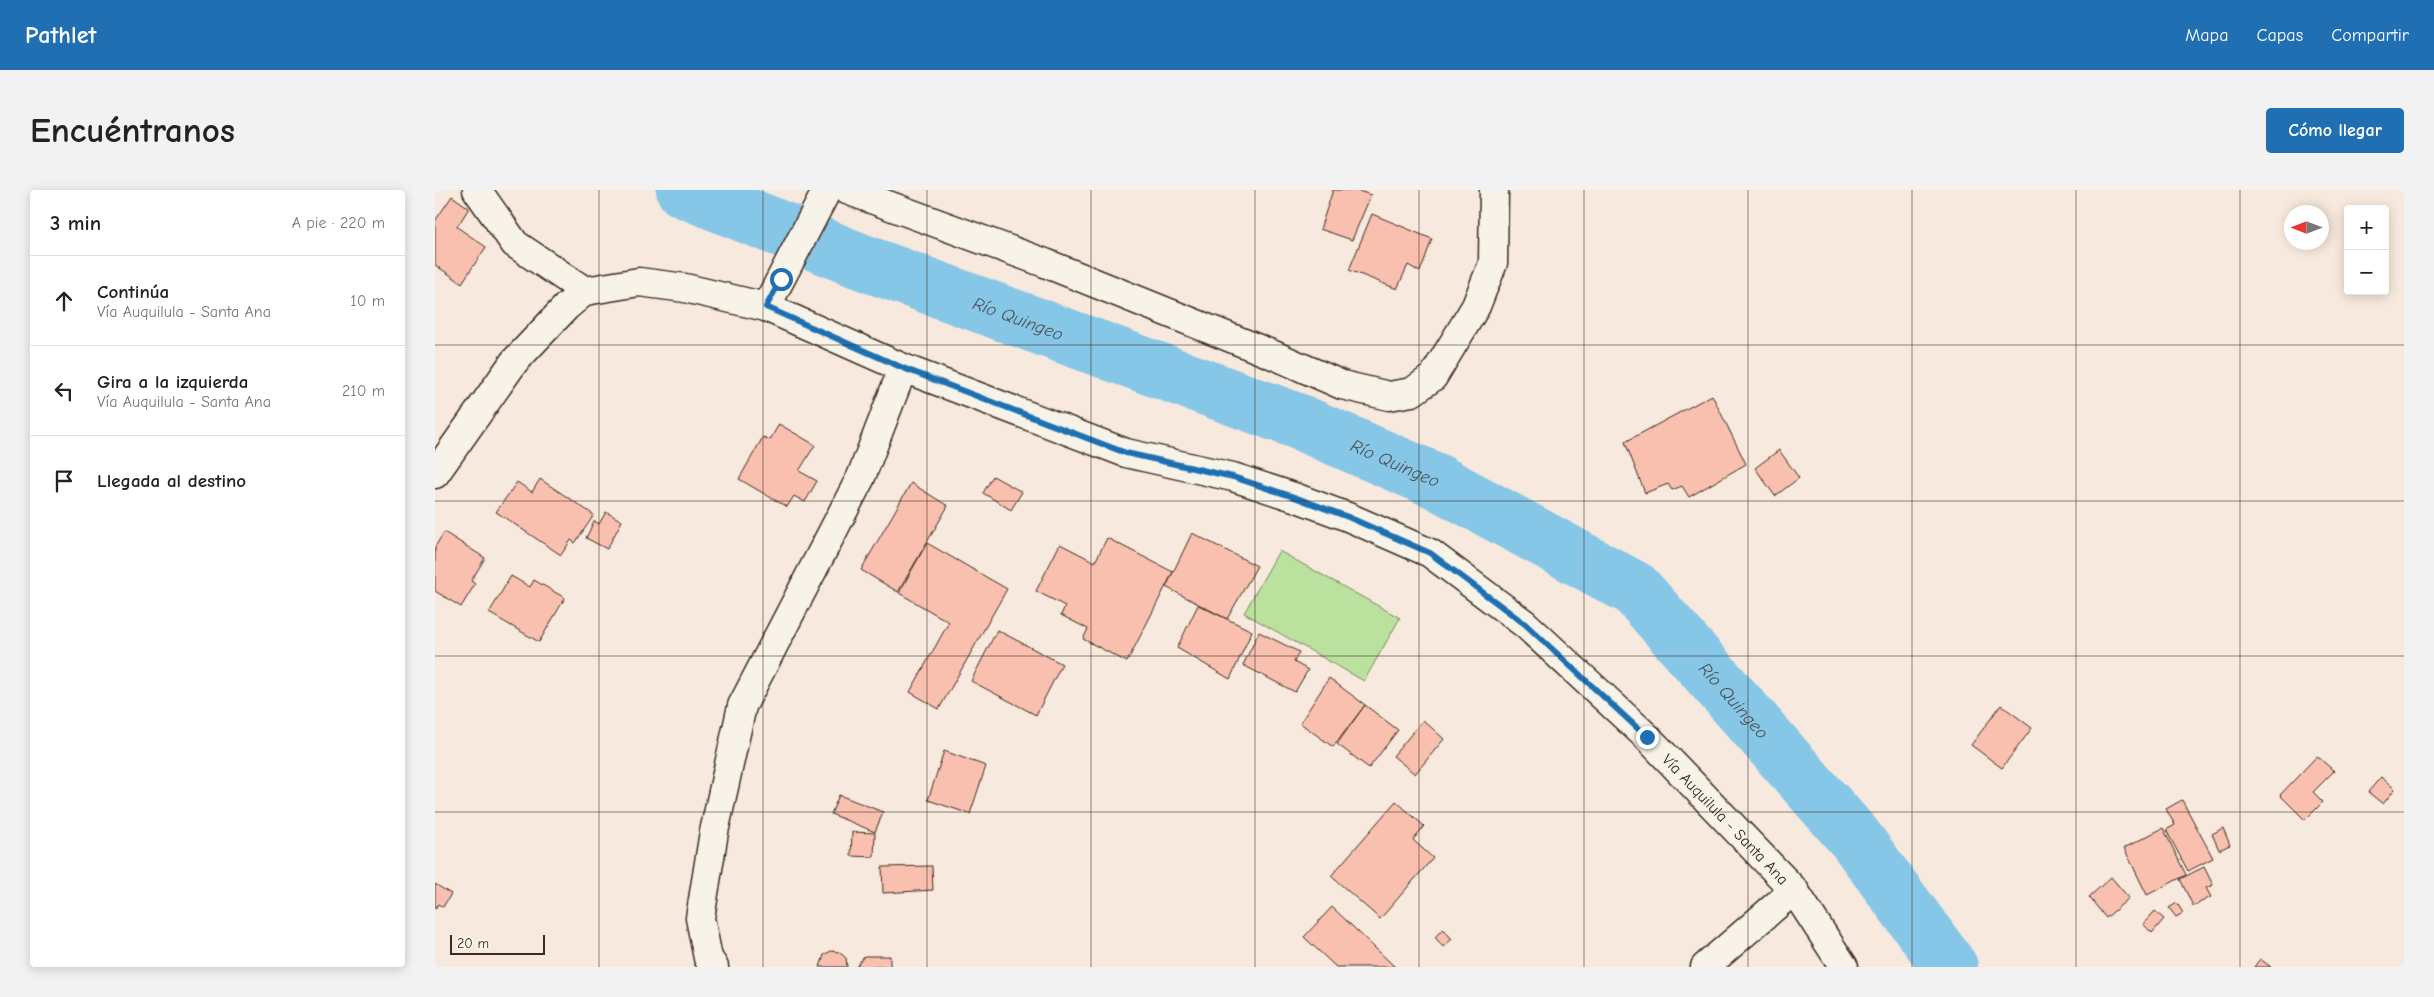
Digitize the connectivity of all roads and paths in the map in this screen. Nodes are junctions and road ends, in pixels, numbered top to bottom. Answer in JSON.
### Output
{"nodes":[{"id":1,"x":477,"y":190,"type":"edge"},
{"id":2,"x":1494,"y":190,"type":"edge"},
{"id":3,"x":833,"y":193,"type":"edge"},
{"id":4,"x":585,"y":291,"type":"junction"},
{"id":5,"x":766,"y":307,"type":"junction"},
{"id":6,"x":903,"y":368,"type":"junction"},
{"id":7,"x":435,"y":474,"type":"edge"},
{"id":8,"x":1794,"y":890,"type":"junction"},
{"id":9,"x":714,"y":967,"type":"edge"},
{"id":10,"x":1705,"y":967,"type":"edge"},
{"id":11,"x":1844,"y":967,"type":"edge"}],
"edges":[{"from":1,"to":4,"type":"street"},
{"from":2,"to":3,"type":"street"},
{"from":3,"to":5,"type":"street"},
{"from":4,"to":5,"type":"street","name":"Vía Auquilula - Santa Ana"},
{"from":4,"to":7,"type":"street"},
{"from":5,"to":6,"type":"street","name":"Vía Auquilula - Santa Ana"},
{"from":6,"to":8,"type":"street","name":"Vía Auquilula - Santa Ana"},
{"from":6,"to":9,"type":"street"},
{"from":8,"to":10,"type":"street"},
{"from":8,"to":11,"type":"street","name":"Vía Auquilula - Santa Ana"}]}
